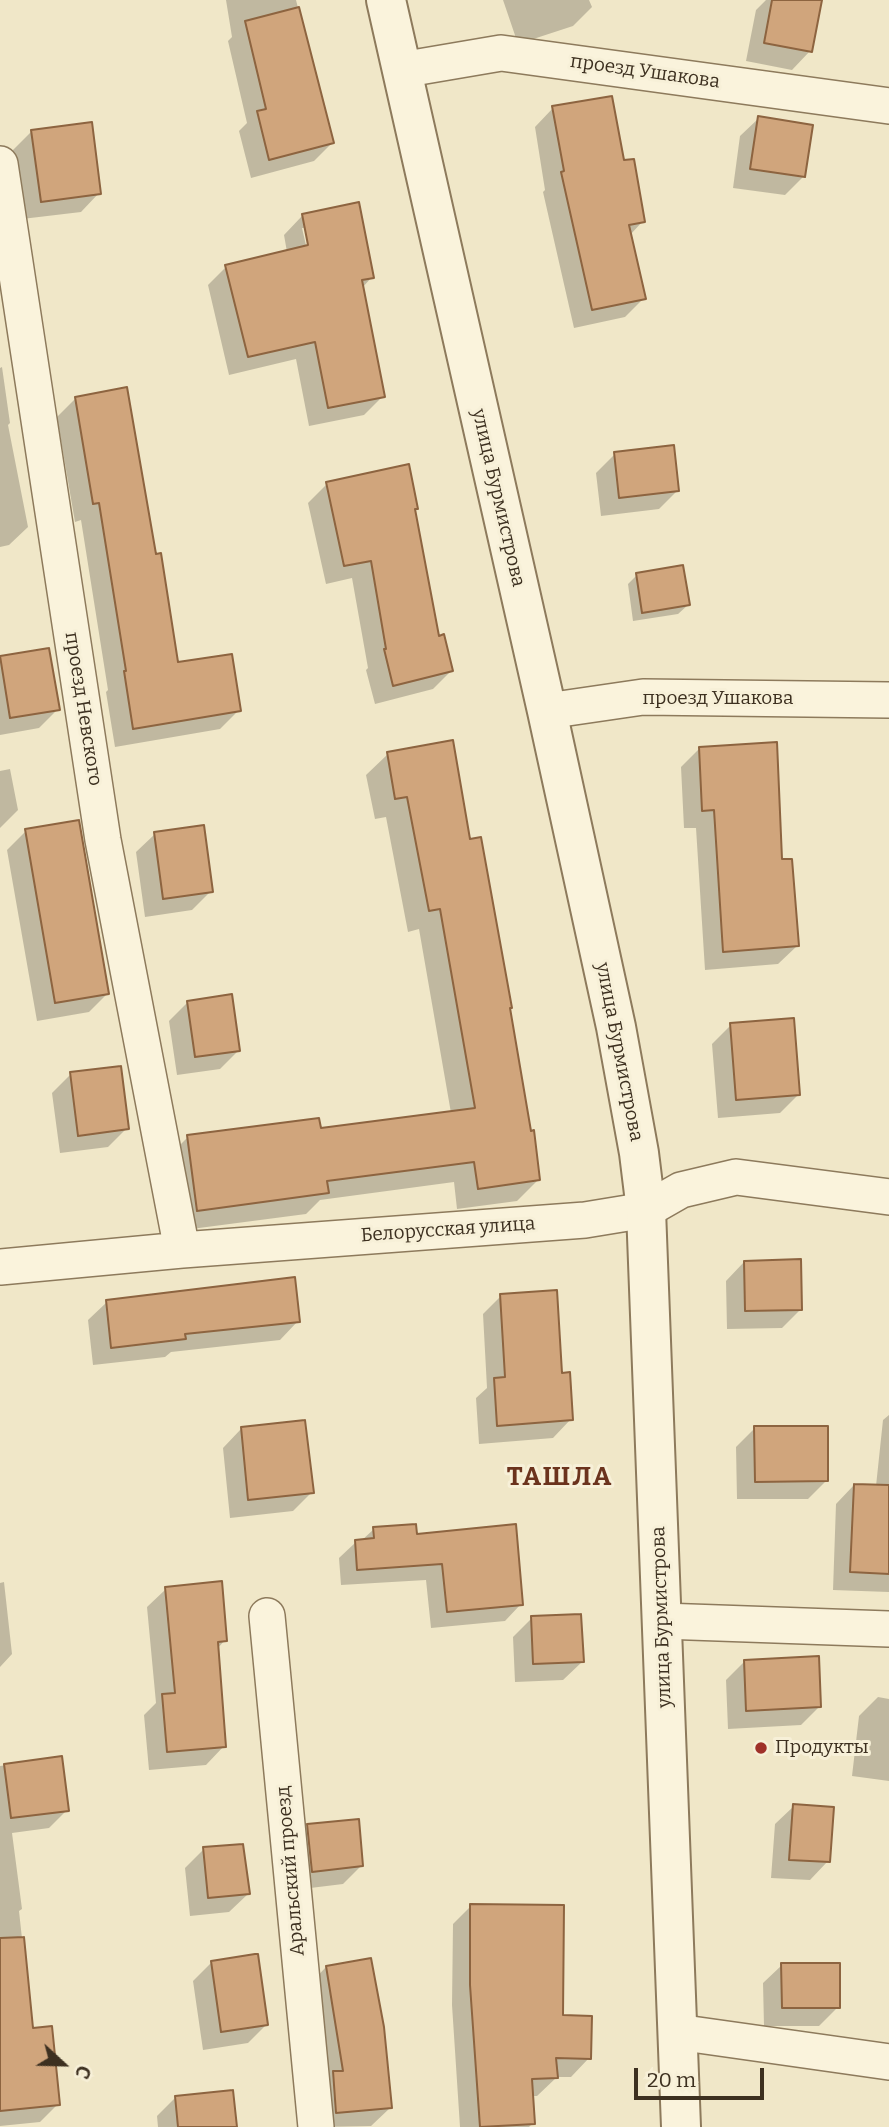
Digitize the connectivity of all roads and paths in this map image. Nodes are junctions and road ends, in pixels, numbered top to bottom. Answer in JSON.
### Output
{"nodes":[{"id":1,"x":386,"y":0,"type":"edge"},
{"id":2,"x":401,"y":70,"type":"junction"},
{"id":3,"x":889,"y":106,"type":"edge"},
{"id":4,"x":0,"y":164,"type":"edge"},
{"id":5,"x":889,"y":700,"type":"edge"},
{"id":6,"x":547,"y":711,"type":"junction"},
{"id":7,"x":889,"y":1197,"type":"edge"},
{"id":8,"x":646,"y":1210,"type":"junction"},
{"id":9,"x":182,"y":1250,"type":"junction"},
{"id":10,"x":0,"y":1267,"type":"edge"},
{"id":11,"x":267,"y":1616,"type":"dead end"},
{"id":12,"x":662,"y":1621,"type":"junction"},
{"id":13,"x":889,"y":1629,"type":"edge"},
{"id":14,"x":677,"y":2032,"type":"junction"},
{"id":15,"x":889,"y":2062,"type":"edge"},
{"id":16,"x":316,"y":2127,"type":"edge"},
{"id":17,"x":681,"y":2127,"type":"edge"}],
"edges":[{"from":1,"to":2,"type":"street","name":"улица Бурмистрова"},
{"from":2,"to":3,"type":"street","name":"проезд Ушакова"},
{"from":2,"to":6,"type":"street","name":"улица Бурмистрова"},
{"from":4,"to":9,"type":"street","name":"проезд Невского"},
{"from":5,"to":6,"type":"street","name":"проезд Ушакова"},
{"from":6,"to":8,"type":"street","name":"улица Бурмистрова"},
{"from":7,"to":8,"type":"street","name":"Белорусская улица"},
{"from":8,"to":9,"type":"street","name":"Белорусская улица"},
{"from":8,"to":12,"type":"street","name":"улица Бурмистрова"},
{"from":9,"to":10,"type":"street","name":"Белорусская улица"},
{"from":11,"to":16,"type":"street","name":"Аральский проезд"},
{"from":12,"to":13,"type":"street"},
{"from":12,"to":14,"type":"street","name":"улица Бурмистрова"},
{"from":14,"to":15,"type":"street"},
{"from":14,"to":17,"type":"street","name":"улица Бурмистрова"}]}
